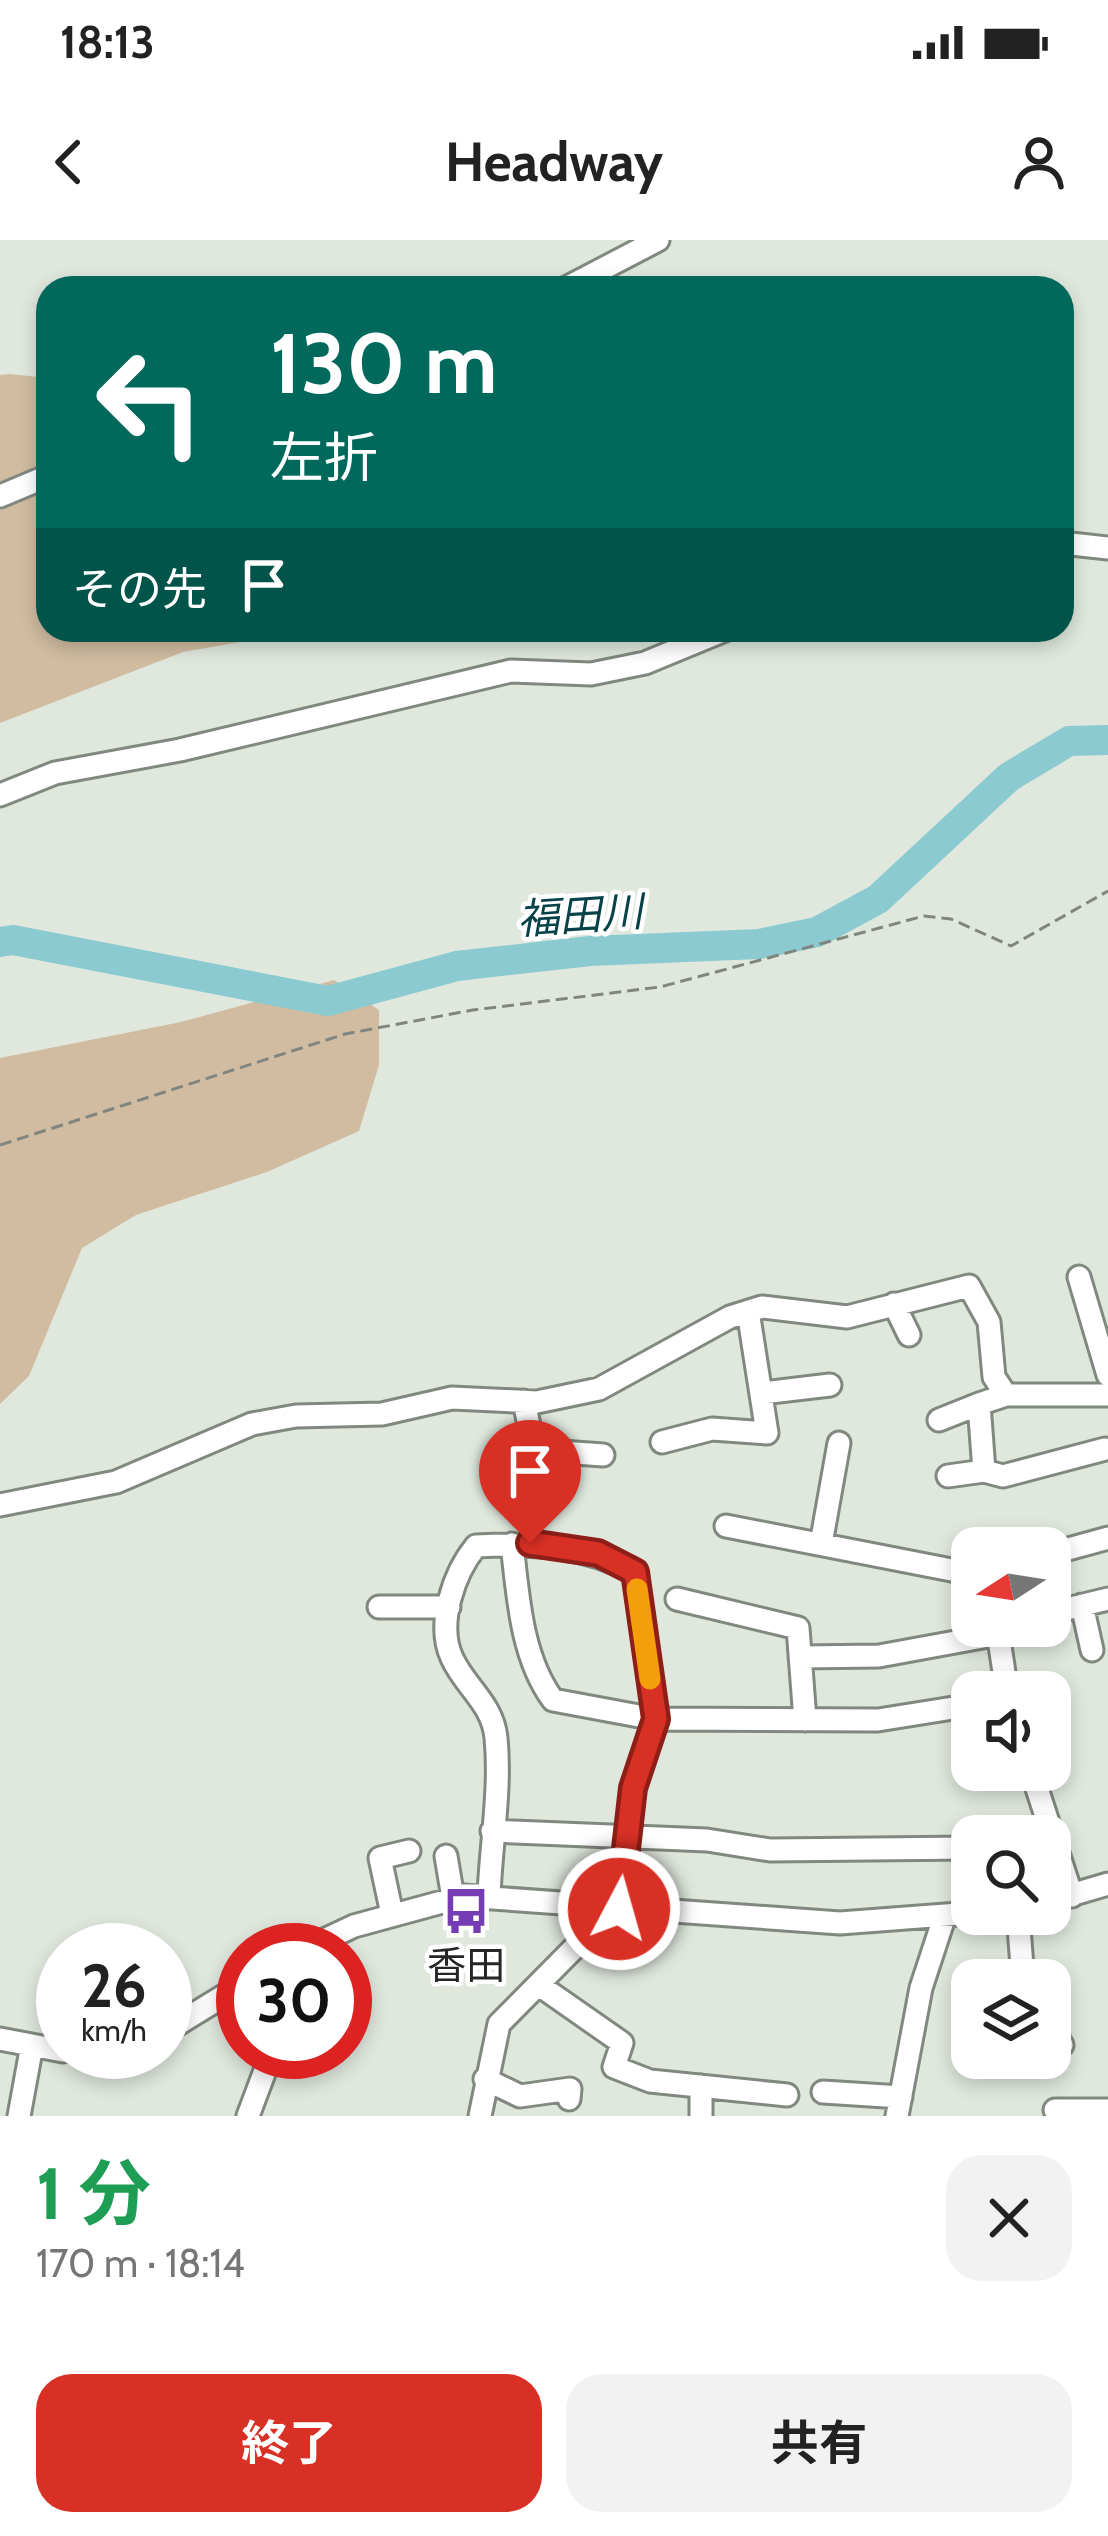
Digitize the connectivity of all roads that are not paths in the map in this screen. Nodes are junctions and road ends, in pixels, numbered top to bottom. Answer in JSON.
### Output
{"nodes":[{"id":1,"x":658,"y":240,"type":"edge"},
{"id":2,"x":589,"y":276,"type":"edge"},
{"id":3,"x":36,"y":481,"type":"edge"},
{"id":4,"x":0,"y":496,"type":"edge"},
{"id":5,"x":1074,"y":544,"type":"edge"},
{"id":6,"x":1108,"y":548,"type":"edge"},
{"id":7,"x":696,"y":642,"type":"edge"},
{"id":8,"x":0,"y":795,"type":"edge"},
{"id":9,"x":1079,"y":1277,"type":"dead end"},
{"id":10,"x":894,"y":1304,"type":"junction"},
{"id":11,"x":748,"y":1312,"type":"junction"},
{"id":12,"x":909,"y":1335,"type":"dead end"},
{"id":13,"x":1108,"y":1375,"type":"edge"},
{"id":14,"x":830,"y":1385,"type":"dead end"},
{"id":15,"x":762,"y":1394,"type":"junction"},
{"id":16,"x":1006,"y":1395,"type":"junction"},
{"id":17,"x":1108,"y":1395,"type":"edge"},
{"id":18,"x":524,"y":1401,"type":"junction"},
{"id":19,"x":979,"y":1404,"type":"junction"},
{"id":20,"x":939,"y":1420,"type":"dead end"},
{"id":21,"x":662,"y":1442,"type":"dead end"},
{"id":22,"x":839,"y":1443,"type":"dead end"},
{"id":23,"x":1105,"y":1449,"type":"dead end"},
{"id":24,"x":604,"y":1455,"type":"dead end"},
{"id":25,"x":984,"y":1472,"type":"junction"},
{"id":26,"x":948,"y":1476,"type":"dead end"},
{"id":27,"x":0,"y":1505,"type":"edge"},
{"id":28,"x":726,"y":1526,"type":"dead end"},
{"id":29,"x":1108,"y":1538,"type":"edge"},
{"id":30,"x":512,"y":1544,"type":"junction"},
{"id":31,"x":821,"y":1544,"type":"junction"},
{"id":32,"x":1071,"y":1548,"type":"edge"},
{"id":33,"x":951,"y":1570,"type":"edge"},
{"id":34,"x":677,"y":1599,"type":"dead end"},
{"id":35,"x":1108,"y":1599,"type":"edge"},
{"id":36,"x":1082,"y":1605,"type":"junction"},
{"id":37,"x":379,"y":1607,"type":"dead end"},
{"id":38,"x":449,"y":1607,"type":"junction"},
{"id":39,"x":1071,"y":1607,"type":"edge"},
{"id":40,"x":951,"y":1640,"type":"edge"},
{"id":41,"x":1092,"y":1651,"type":"dead end"},
{"id":42,"x":800,"y":1657,"type":"junction"},
{"id":43,"x":951,"y":1709,"type":"edge"},
{"id":44,"x":656,"y":1719,"type":"junction"},
{"id":45,"x":805,"y":1720,"type":"junction"},
{"id":46,"x":492,"y":1831,"type":"junction"},
{"id":47,"x":628,"y":1834,"type":"junction"},
{"id":48,"x":951,"y":1848,"type":"edge"},
{"id":49,"x":410,"y":1851,"type":"dead end"},
{"id":50,"x":446,"y":1856,"type":"dead end"},
{"id":51,"x":1108,"y":1884,"type":"edge"},
{"id":52,"x":489,"y":1895,"type":"junction"},
{"id":53,"x":1071,"y":1895,"type":"edge"},
{"id":54,"x":453,"y":1898,"type":"junction"},
{"id":55,"x":619,"y":1909,"type":"junction"},
{"id":56,"x":392,"y":1914,"type":"junction"},
{"id":57,"x":945,"y":1915,"type":"junction"},
{"id":58,"x":951,"y":1915,"type":"edge"},
{"id":59,"x":364,"y":1923,"type":"edge"},
{"id":60,"x":539,"y":1984,"type":"junction"},
{"id":61,"x":0,"y":2039,"type":"edge"},
{"id":62,"x":32,"y":2045,"type":"junction"},
{"id":63,"x":36,"y":2046,"type":"edge"},
{"id":64,"x":262,"y":2079,"type":"edge"},
{"id":65,"x":484,"y":2079,"type":"junction"},
{"id":66,"x":701,"y":2086,"type":"junction"},
{"id":67,"x":762,"y":2092,"type":"junction"},
{"id":68,"x":823,"y":2092,"type":"dead end"},
{"id":69,"x":787,"y":2095,"type":"dead end"},
{"id":70,"x":569,"y":2099,"type":"dead end"},
{"id":71,"x":1063,"y":2105,"type":"dead end"},
{"id":72,"x":899,"y":2107,"type":"edge"},
{"id":73,"x":1108,"y":2110,"type":"edge"},
{"id":74,"x":19,"y":2116,"type":"edge"},
{"id":75,"x":248,"y":2116,"type":"edge"},
{"id":76,"x":479,"y":2116,"type":"edge"},
{"id":77,"x":700,"y":2116,"type":"edge"},
{"id":78,"x":762,"y":2116,"type":"edge"}],
"edges":[{"from":1,"to":2,"type":"street"},
{"from":3,"to":4,"type":"street"},
{"from":5,"to":6,"type":"street"},
{"from":7,"to":8,"type":"street"},
{"from":9,"to":13,"type":"street"},
{"from":10,"to":11,"type":"street"},
{"from":10,"to":12,"type":"street"},
{"from":10,"to":16,"type":"street"},
{"from":11,"to":15,"type":"street"},
{"from":11,"to":18,"type":"street"},
{"from":14,"to":15,"type":"street"},
{"from":15,"to":21,"type":"street"},
{"from":16,"to":17,"type":"street"},
{"from":16,"to":19,"type":"street"},
{"from":18,"to":24,"type":"street"},
{"from":18,"to":27,"type":"street"},
{"from":19,"to":20,"type":"street"},
{"from":19,"to":25,"type":"street"},
{"from":22,"to":31,"type":"street"},
{"from":23,"to":25,"type":"street"},
{"from":25,"to":26,"type":"street"},
{"from":28,"to":31,"type":"street"},
{"from":29,"to":32,"type":"street"},
{"from":30,"to":38,"type":"street"},
{"from":30,"to":44,"type":"street"},
{"from":30,"to":44,"type":"street"},
{"from":31,"to":33,"type":"street"},
{"from":34,"to":42,"type":"street"},
{"from":35,"to":36,"type":"street"},
{"from":36,"to":39,"type":"street"},
{"from":36,"to":41,"type":"street"},
{"from":37,"to":38,"type":"street"},
{"from":38,"to":46,"type":"street"},
{"from":40,"to":42,"type":"street"},
{"from":42,"to":45,"type":"street"},
{"from":43,"to":45,"type":"street"},
{"from":44,"to":45,"type":"street"},
{"from":44,"to":47,"type":"street"},
{"from":46,"to":47,"type":"street"},
{"from":46,"to":52,"type":"street"},
{"from":47,"to":48,"type":"street"},
{"from":47,"to":55,"type":"street"},
{"from":49,"to":56,"type":"street"},
{"from":50,"to":54,"type":"street"},
{"from":51,"to":53,"type":"street"},
{"from":52,"to":54,"type":"street"},
{"from":52,"to":55,"type":"street"},
{"from":54,"to":56,"type":"street"},
{"from":55,"to":57,"type":"street"},
{"from":55,"to":60,"type":"street"},
{"from":56,"to":59,"type":"street"},
{"from":57,"to":58,"type":"street"},
{"from":57,"to":72,"type":"street"},
{"from":60,"to":65,"type":"street"},
{"from":60,"to":66,"type":"street"},
{"from":61,"to":62,"type":"street"},
{"from":62,"to":63,"type":"street"},
{"from":62,"to":74,"type":"street"},
{"from":64,"to":75,"type":"street"},
{"from":65,"to":70,"type":"street"},
{"from":65,"to":76,"type":"street"},
{"from":66,"to":67,"type":"street"},
{"from":66,"to":77,"type":"street"},
{"from":67,"to":69,"type":"street"},
{"from":67,"to":78,"type":"street"},
{"from":68,"to":72,"type":"street"},
{"from":71,"to":73,"type":"street"}]}
